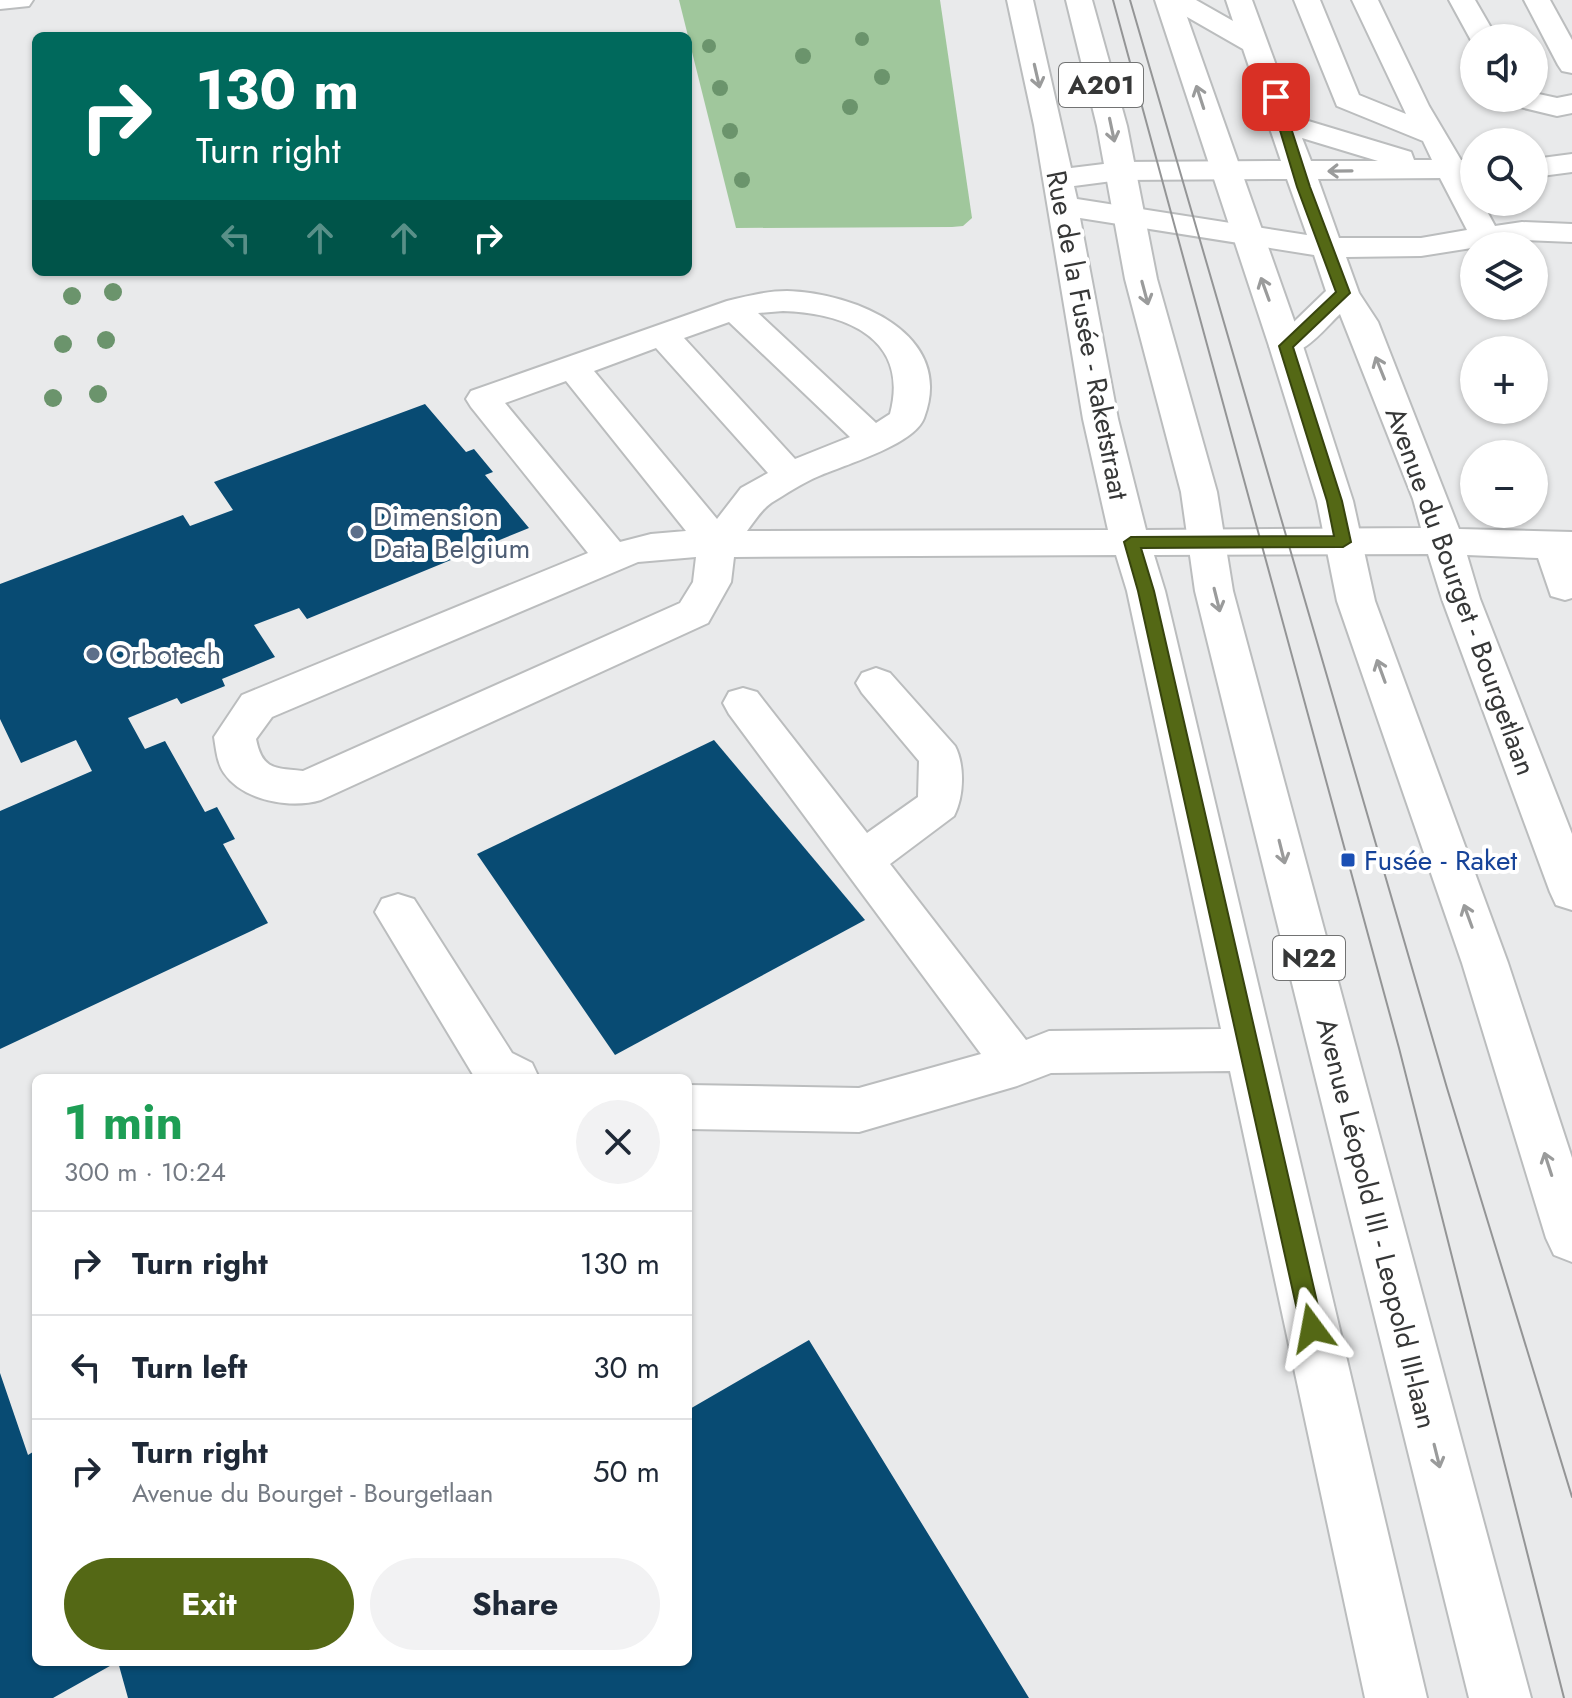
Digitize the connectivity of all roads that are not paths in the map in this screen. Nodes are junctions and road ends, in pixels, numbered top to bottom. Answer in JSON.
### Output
{"nodes":[{"id":1,"x":20,"y":0,"type":"edge"},
{"id":2,"x":1020,"y":0,"type":"edge"},
{"id":3,"x":1079,"y":0,"type":"edge"},
{"id":4,"x":1168,"y":0,"type":"edge"},
{"id":5,"x":1177,"y":0,"type":"edge"},
{"id":6,"x":1239,"y":0,"type":"edge"},
{"id":7,"x":1307,"y":0,"type":"edge"},
{"id":8,"x":1365,"y":0,"type":"edge"},
{"id":9,"x":1462,"y":0,"type":"edge"},
{"id":10,"x":1537,"y":0,"type":"edge"},
{"id":11,"x":0,"y":1,"type":"edge"},
{"id":12,"x":1475,"y":24,"type":"edge"},
{"id":13,"x":1256,"y":45,"type":"junction"},
{"id":14,"x":1572,"y":65,"type":"edge"},
{"id":15,"x":1572,"y":104,"type":"edge"},
{"id":16,"x":1548,"y":105,"type":"edge"},
{"id":17,"x":1285,"y":123,"type":"junction"},
{"id":18,"x":1435,"y":136,"type":"junction"},
{"id":19,"x":1572,"y":163,"type":"edge"},
{"id":20,"x":1548,"y":166,"type":"edge"},
{"id":21,"x":1453,"y":169,"type":"edge"},
{"id":22,"x":1120,"y":171,"type":"junction"},
{"id":23,"x":1225,"y":171,"type":"junction"},
{"id":24,"x":1298,"y":171,"type":"junction"},
{"id":25,"x":1058,"y":193,"type":"junction"},
{"id":26,"x":1129,"y":217,"type":"junction"},
{"id":27,"x":1481,"y":228,"type":"junction"},
{"id":28,"x":1568,"y":232,"type":"edge"},
{"id":29,"x":1246,"y":235,"type":"junction"},
{"id":30,"x":1383,"y":246,"type":"junction"},
{"id":31,"x":1329,"y":248,"type":"junction"},
{"id":32,"x":1460,"y":264,"type":"edge"},
{"id":33,"x":1343,"y":293,"type":"junction"},
{"id":34,"x":735,"y":310,"type":"junction"},
{"id":35,"x":662,"y":335,"type":"junction"},
{"id":36,"x":1286,"y":346,"type":"junction"},
{"id":37,"x":572,"y":367,"type":"junction"},
{"id":38,"x":874,"y":440,"type":"junction"},
{"id":39,"x":791,"y":476,"type":"junction"},
{"id":40,"x":1443,"y":541,"type":"junction"},
{"id":41,"x":1131,"y":542,"type":"junction"},
{"id":42,"x":1207,"y":542,"type":"junction"},
{"id":43,"x":1343,"y":542,"type":"junction"},
{"id":44,"x":717,"y":544,"type":"junction"},
{"id":45,"x":1562,"y":546,"type":"edge"},
{"id":46,"x":612,"y":558,"type":"junction"},
{"id":47,"x":1565,"y":587,"type":"dead end"},
{"id":48,"x":876,"y":683,"type":"dead end"},
{"id":49,"x":743,"y":703,"type":"dead end"},
{"id":50,"x":864,"y":859,"type":"junction"},
{"id":51,"x":1572,"y":892,"type":"edge"},
{"id":52,"x":398,"y":912,"type":"dead end"},
{"id":53,"x":1249,"y":1050,"type":"junction"},
{"id":54,"x":1017,"y":1065,"type":"junction"},
{"id":55,"x":507,"y":1074,"type":"edge"},
{"id":56,"x":692,"y":1107,"type":"edge"},
{"id":57,"x":1572,"y":1238,"type":"edge"},
{"id":58,"x":1396,"y":1698,"type":"edge"},
{"id":59,"x":1500,"y":1698,"type":"edge"}],
"edges":[{"from":1,"to":11,"type":"street"},
{"from":2,"to":25,"type":"street","name":"Rue de la Fusée - Raketstraat","one_way":true},
{"from":3,"to":22,"type":"street","name":"Avenue Léopold III - Leopold III-laan","number":"A201","one_way":true},
{"from":23,"to":4,"type":"street","one_way":true},
{"from":5,"to":13,"type":"street"},
{"from":6,"to":13,"type":"street","name":"Avenue du Bourget - Bourgetlaan"},
{"from":7,"to":18,"type":"street"},
{"from":8,"to":18,"type":"street"},
{"from":9,"to":12,"type":"street"},
{"from":10,"to":14,"type":"street"},
{"from":13,"to":17,"type":"street","name":"Avenue du Bourget - Bourgetlaan"},
{"from":15,"to":16,"type":"street"},
{"from":17,"to":21,"type":"street"},
{"from":17,"to":24,"type":"street","name":"Avenue du Bourget - Bourgetlaan"},
{"from":18,"to":21,"type":"street"},
{"from":19,"to":20,"type":"street"},
{"from":21,"to":24,"type":"street","one_way":true},
{"from":21,"to":27,"type":"street"},
{"from":22,"to":23,"type":"street"},
{"from":22,"to":25,"type":"street"},
{"from":22,"to":26,"type":"street","name":"Avenue Léopold III - Leopold III-laan","number":"N22"},
{"from":23,"to":24,"type":"street"},
{"from":23,"to":29,"type":"street"},
{"from":24,"to":31,"type":"street","name":"Avenue du Bourget - Bourgetlaan"},
{"from":25,"to":26,"type":"street"},
{"from":25,"to":41,"type":"street","name":"Rue de la Fusée - Raketstraat"},
{"from":26,"to":29,"type":"street"},
{"from":26,"to":42,"type":"street","name":"Avenue Léopold III - Leopold III-laan","number":"N22","one_way":true},
{"from":27,"to":28,"type":"street"},
{"from":27,"to":30,"type":"street"},
{"from":29,"to":31,"type":"street"},
{"from":36,"to":29,"type":"street","one_way":true},
{"from":30,"to":31,"type":"street"},
{"from":30,"to":32,"type":"street"},
{"from":31,"to":33,"type":"street","name":"Avenue du Bourget - Bourgetlaan"},
{"from":33,"to":36,"type":"street"},
{"from":40,"to":33,"type":"street","name":"Avenue du Bourget - Bourgetlaan","one_way":true},
{"from":34,"to":35,"type":"street"},
{"from":34,"to":38,"type":"street"},
{"from":34,"to":38,"type":"street"},
{"from":35,"to":37,"type":"street"},
{"from":35,"to":39,"type":"street"},
{"from":36,"to":43,"type":"street"},
{"from":37,"to":44,"type":"street"},
{"from":37,"to":46,"type":"street"},
{"from":38,"to":39,"type":"street"},
{"from":39,"to":44,"type":"street"},
{"from":40,"to":43,"type":"street"},
{"from":40,"to":45,"type":"street"},
{"from":40,"to":51,"type":"street","name":"Avenue du Bourget - Bourgetlaan"},
{"from":41,"to":42,"type":"street"},
{"from":41,"to":44,"type":"street"},
{"from":41,"to":53,"type":"street","name":"Rue de la Fusée - Raketstraat"},
{"from":42,"to":43,"type":"street"},
{"from":42,"to":59,"type":"street","name":"Avenue Léopold III - Leopold III-laan","number":"N22","one_way":true},
{"from":57,"to":43,"type":"street","one_way":true},
{"from":44,"to":46,"type":"street"},
{"from":44,"to":46,"type":"street"},
{"from":45,"to":47,"type":"street"},
{"from":48,"to":50,"type":"street"},
{"from":49,"to":50,"type":"street"},
{"from":50,"to":54,"type":"street"},
{"from":52,"to":55,"type":"street"},
{"from":53,"to":54,"type":"street"},
{"from":53,"to":58,"type":"street","name":"Rue de la Fusée - Raketstraat"},
{"from":54,"to":56,"type":"street"}]}
